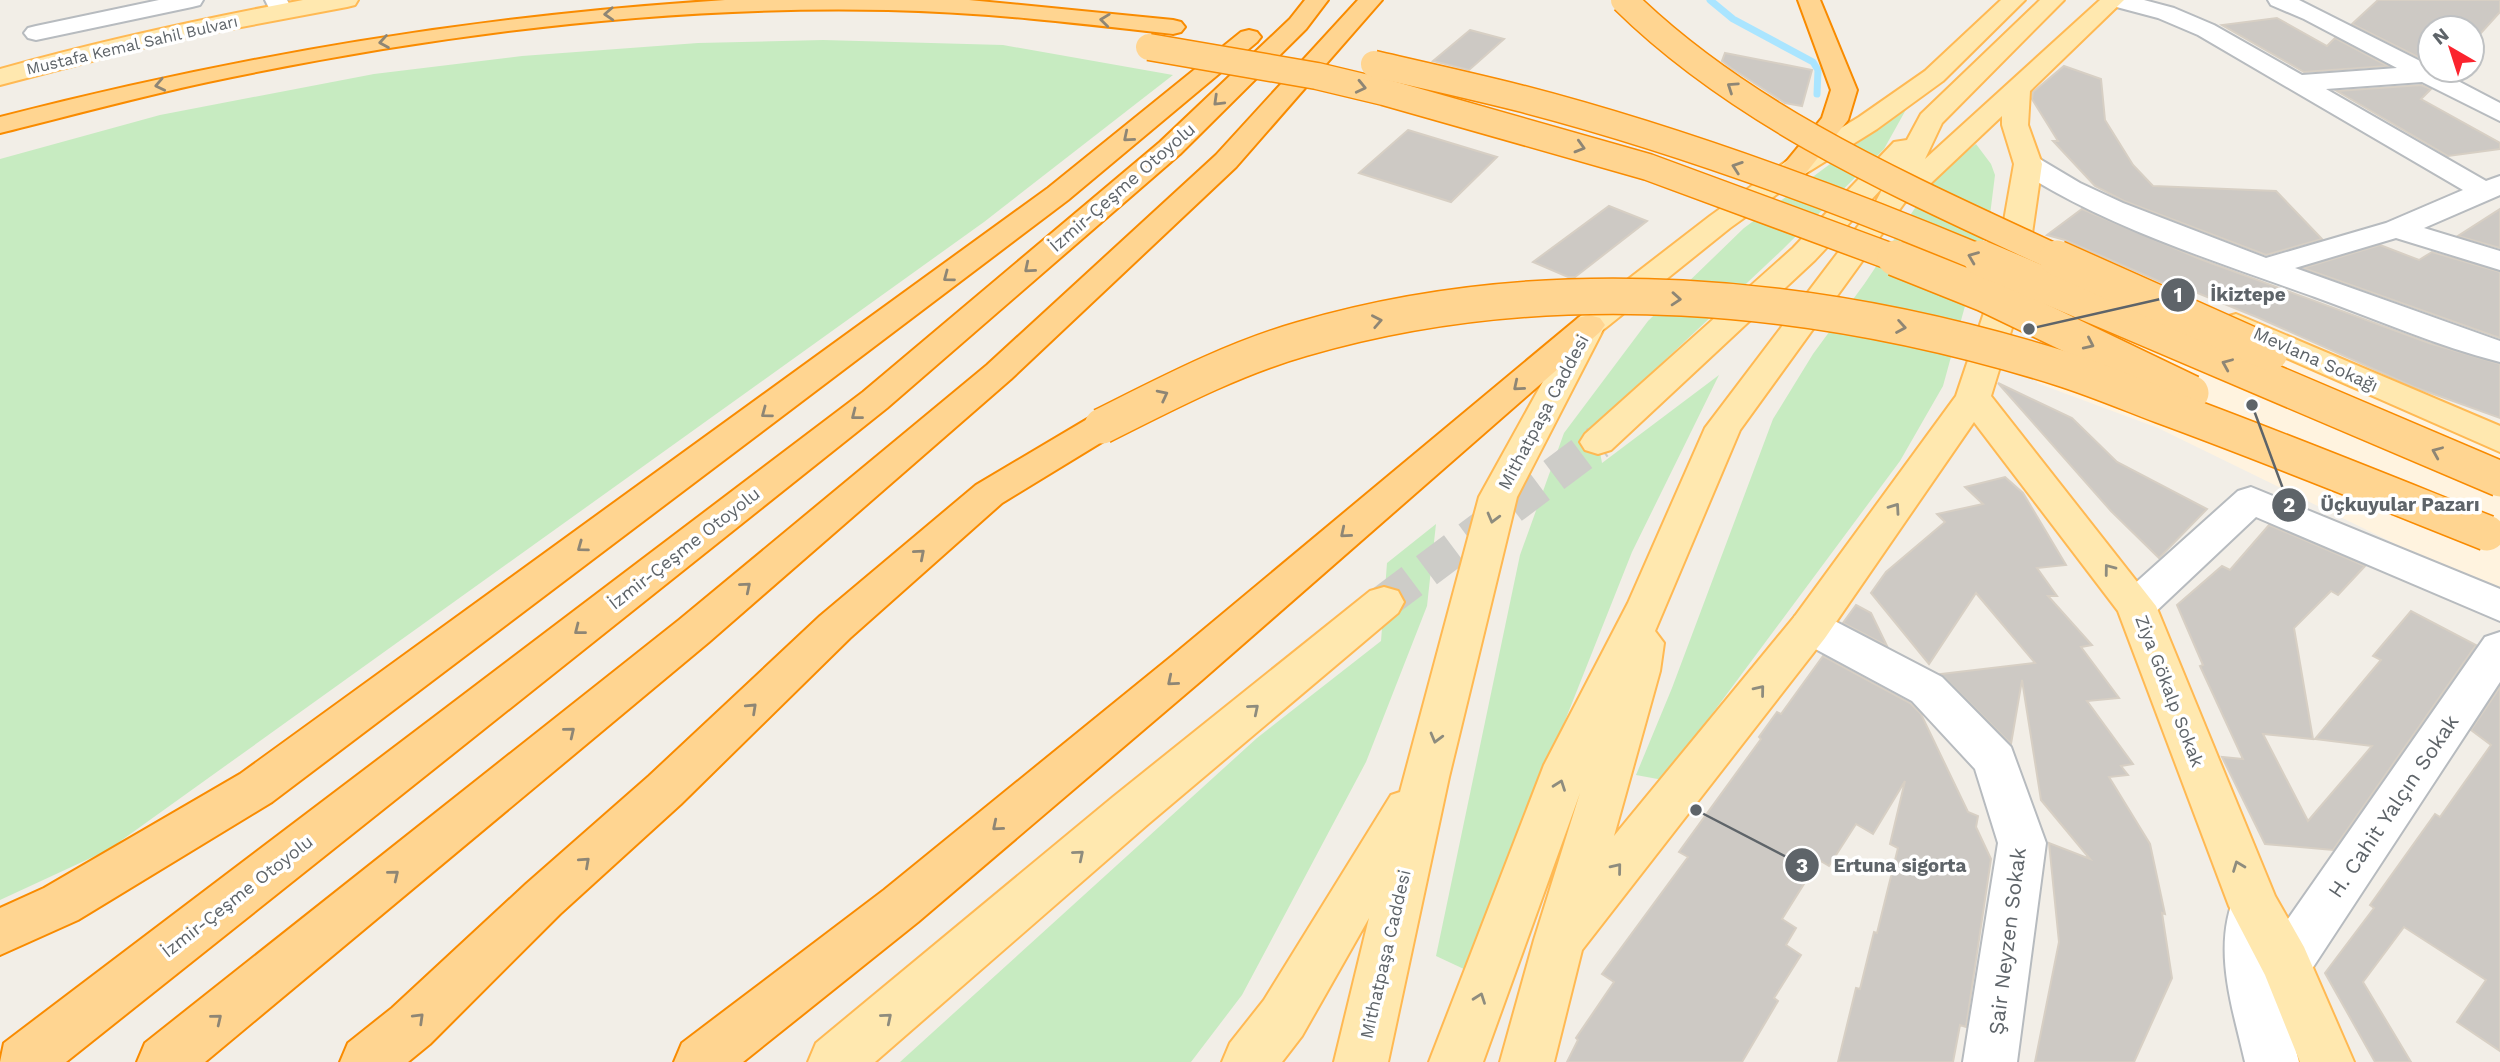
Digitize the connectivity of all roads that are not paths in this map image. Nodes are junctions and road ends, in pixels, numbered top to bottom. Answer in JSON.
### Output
{"nodes":[{"id":1,"x":192,"y":0,"type":"edge"},
{"id":2,"x":347,"y":0,"type":"edge"},
{"id":3,"x":1294,"y":0,"type":"edge"},
{"id":4,"x":1317,"y":0,"type":"edge"},
{"id":5,"x":1371,"y":0,"type":"edge"},
{"id":6,"x":1624,"y":0,"type":"edge"},
{"id":7,"x":1809,"y":0,"type":"edge"},
{"id":8,"x":1980,"y":0,"type":"edge"},
{"id":9,"x":2014,"y":0,"type":"edge"},
{"id":10,"x":2053,"y":0,"type":"edge"},
{"id":11,"x":2115,"y":0,"type":"edge"},
{"id":12,"x":2279,"y":0,"type":"edge"},
{"id":13,"x":278,"y":6,"type":"edge"},
{"id":14,"x":2322,"y":7,"type":"edge"},
{"id":15,"x":1959,"y":19,"type":"dead end"},
{"id":16,"x":36,"y":33,"type":"dead end"},
{"id":17,"x":1908,"y":65,"type":"dead end"},
{"id":18,"x":2416,"y":68,"type":"edge"},
{"id":19,"x":2416,"y":75,"type":"edge"},
{"id":20,"x":0,"y":77,"type":"edge"},
{"id":21,"x":2297,"y":83,"type":"junction"},
{"id":22,"x":2445,"y":84,"type":"edge"},
{"id":23,"x":2017,"y":91,"type":"junction"},
{"id":24,"x":2500,"y":113,"type":"edge"},
{"id":25,"x":1930,"y":120,"type":"junction"},
{"id":26,"x":0,"y":124,"type":"edge"},
{"id":27,"x":0,"y":147,"type":"edge"},
{"id":28,"x":2028,"y":164,"type":"junction"},
{"id":29,"x":1795,"y":168,"type":"junction"},
{"id":30,"x":2492,"y":188,"type":"edge"},
{"id":31,"x":1888,"y":207,"type":"junction"},
{"id":32,"x":2017,"y":227,"type":"junction"},
{"id":33,"x":2396,"y":229,"type":"junction"},
{"id":34,"x":2500,"y":261,"type":"edge"},
{"id":35,"x":2264,"y":268,"type":"junction"},
{"id":36,"x":1589,"y":326,"type":"junction"},
{"id":37,"x":2500,"y":352,"type":"edge"},
{"id":38,"x":1973,"y":397,"type":"junction"},
{"id":39,"x":2500,"y":440,"type":"edge"},
{"id":40,"x":1598,"y":442,"type":"tunnel mouth"},
{"id":41,"x":2500,"y":454,"type":"edge"},
{"id":42,"x":2500,"y":479,"type":"edge"},
{"id":43,"x":2494,"y":536,"type":"edge"},
{"id":44,"x":1384,"y":602,"type":"tunnel mouth"},
{"id":45,"x":1648,"y":603,"type":"junction"},
{"id":46,"x":2136,"y":606,"type":"junction"},
{"id":47,"x":2500,"y":607,"type":"edge"},
{"id":48,"x":1810,"y":627,"type":"junction"},
{"id":49,"x":2500,"y":649,"type":"edge"},
{"id":50,"x":1426,"y":777,"type":"junction"},
{"id":51,"x":2253,"y":906,"type":"junction"},
{"id":52,"x":0,"y":932,"type":"edge"},
{"id":53,"x":1559,"y":940,"type":"junction"},
{"id":54,"x":2286,"y":964,"type":"junction"},
{"id":55,"x":23,"y":1062,"type":"edge"},
{"id":56,"x":164,"y":1062,"type":"edge"},
{"id":57,"x":367,"y":1062,"type":"edge"},
{"id":58,"x":701,"y":1062,"type":"edge"},
{"id":59,"x":835,"y":1062,"type":"edge"},
{"id":60,"x":1249,"y":1062,"type":"edge"},
{"id":61,"x":1361,"y":1062,"type":"edge"},
{"id":62,"x":1456,"y":1062,"type":"edge"},
{"id":63,"x":1527,"y":1062,"type":"edge"},
{"id":64,"x":1990,"y":1062,"type":"edge"},
{"id":65,"x":2272,"y":1062,"type":"edge"},
{"id":66,"x":2327,"y":1062,"type":"edge"}],
"edges":[{"from":1,"to":16,"type":"street"},
{"from":2,"to":13,"type":"main road","name":"Mustafa Kemal Sahil Bulvarı"},
{"from":3,"to":52,"type":"highway","one_way":true},
{"from":4,"to":55,"type":"highway","name":"İzmir-Çeşme Otoyolu","one_way":true},
{"from":56,"to":5,"type":"highway","one_way":true},
{"from":41,"to":6,"type":"highway","one_way":true,"bridge":true},
{"from":7,"to":29,"type":"highway"},
{"from":8,"to":15,"type":"main road"},
{"from":9,"to":29,"type":"main road","name":"Mithatpaşa Caddesi"},
{"from":10,"to":25,"type":"main road"},
{"from":11,"to":21,"type":"street"},
{"from":11,"to":23,"type":"main road"},
{"from":12,"to":14,"type":"street"},
{"from":13,"to":20,"type":"main road","name":"Mustafa Kemal Sahil Bulvarı"},
{"from":14,"to":18,"type":"street"},
{"from":17,"to":29,"type":"main road"},
{"from":19,"to":21,"type":"street"},
{"from":21,"to":30,"type":"street"},
{"from":22,"to":24,"type":"street"},
{"from":23,"to":28,"type":"main road"},
{"from":23,"to":31,"type":"main road"},
{"from":25,"to":31,"type":"main road"},
{"from":25,"to":40,"type":"main road"},
{"from":42,"to":26,"type":"highway","one_way":true,"bridge":true},
{"from":27,"to":43,"type":"highway","one_way":true,"bridge":true},
{"from":28,"to":32,"type":"main road"},
{"from":28,"to":35,"type":"street"},
{"from":29,"to":36,"type":"main road","name":"Mithatpaşa Caddesi"},
{"from":30,"to":33,"type":"street"},
{"from":31,"to":45,"type":"main road"},
{"from":32,"to":38,"type":"main road"},
{"from":32,"to":39,"type":"main road","name":"Mevlana Sokağı"},
{"from":33,"to":34,"type":"street"},
{"from":33,"to":35,"type":"street"},
{"from":35,"to":37,"type":"street"},
{"from":36,"to":50,"type":"main road","name":"Mithatpaşa Caddesi","one_way":true},
{"from":36,"to":58,"type":"highway","one_way":true},
{"from":46,"to":38,"type":"main road","name":"Ziya Gökalp Sokak","one_way":true},
{"from":48,"to":38,"type":"main road","one_way":true},
{"from":57,"to":43,"type":"highway","one_way":true,"bridge":true},
{"from":59,"to":44,"type":"main road","one_way":true},
{"from":45,"to":53,"type":"main road"},
{"from":62,"to":45,"type":"main road","one_way":true},
{"from":46,"to":47,"type":"street"},
{"from":51,"to":46,"type":"main road","name":"Ziya Gökalp Sokak","one_way":true},
{"from":53,"to":48,"type":"main road","one_way":true},
{"from":48,"to":64,"type":"street","name":"Şair Neyzen Sokak"},
{"from":49,"to":54,"type":"street","name":"H. Cahit Yalçın Sokak"},
{"from":50,"to":60,"type":"main road"},
{"from":50,"to":61,"type":"main road","name":"Mithatpaşa Caddesi"},
{"from":51,"to":54,"type":"main road","name":"Ziya Gökalp Sokak"},
{"from":51,"to":65,"type":"street","name":"Ziya Gökalp Sokak"},
{"from":53,"to":63,"type":"main road"},
{"from":54,"to":66,"type":"main road","name":"Ziya Gökalp Sokak"}]}
